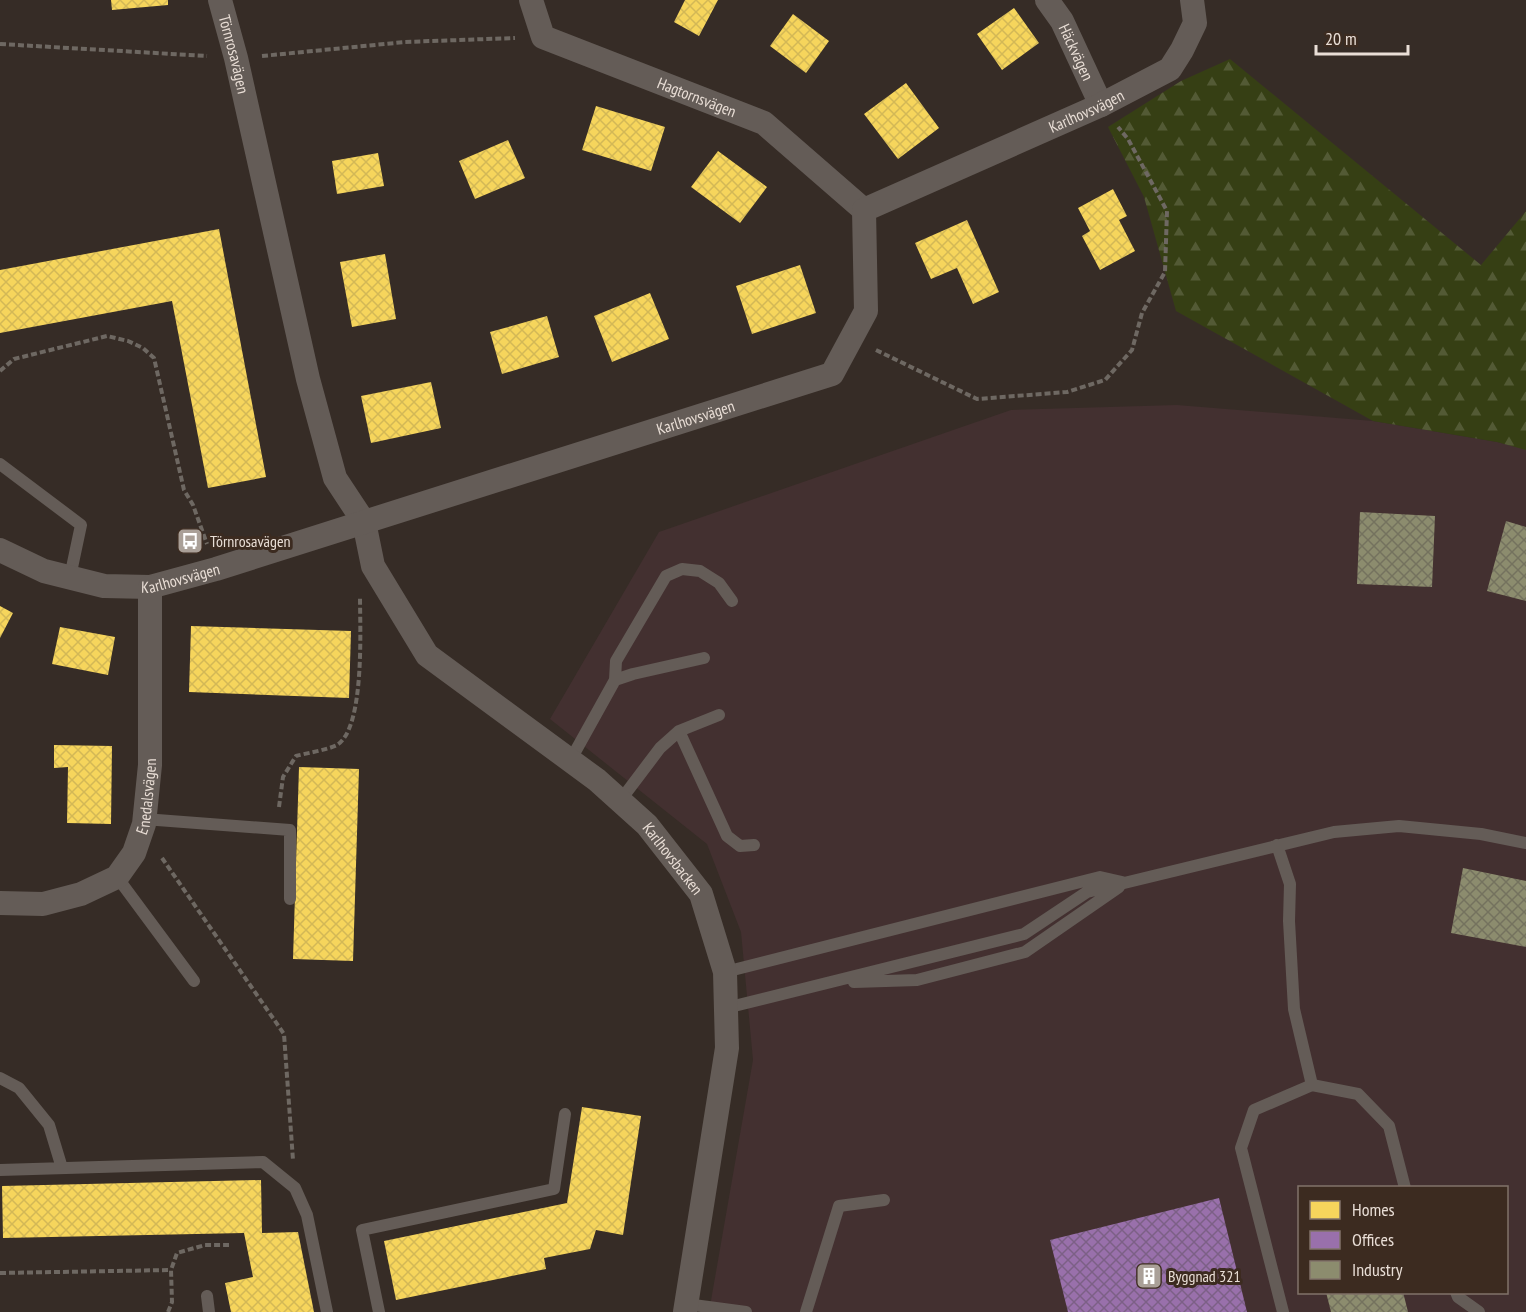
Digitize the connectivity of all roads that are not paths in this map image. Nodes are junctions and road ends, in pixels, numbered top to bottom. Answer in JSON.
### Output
{"nodes":[{"id":1,"x":220,"y":0,"type":"edge"},
{"id":2,"x":531,"y":0,"type":"edge"},
{"id":3,"x":1047,"y":0,"type":"edge"},
{"id":4,"x":1191,"y":0,"type":"edge"},
{"id":5,"x":1101,"y":105,"type":"junction"},
{"id":6,"x":864,"y":210,"type":"junction"},
{"id":7,"x":0,"y":464,"type":"edge"},
{"id":8,"x":364,"y":522,"type":"junction"},
{"id":9,"x":0,"y":550,"type":"edge"},
{"id":10,"x":70,"y":577,"type":"junction"},
{"id":11,"x":150,"y":587,"type":"junction"},
{"id":12,"x":732,"y":601,"type":"dead end"},
{"id":13,"x":704,"y":658,"type":"dead end"},
{"id":14,"x":615,"y":680,"type":"junction"},
{"id":15,"x":719,"y":715,"type":"dead end"},
{"id":16,"x":679,"y":731,"type":"junction"},
{"id":17,"x":570,"y":761,"type":"junction"},
{"id":18,"x":620,"y":801,"type":"junction"},
{"id":19,"x":144,"y":819,"type":"junction"},
{"id":20,"x":1526,"y":843,"type":"edge"},
{"id":21,"x":754,"y":845,"type":"dead end"},
{"id":22,"x":1277,"y":845,"type":"junction"},
{"id":23,"x":117,"y":877,"type":"junction"},
{"id":24,"x":1125,"y":882,"type":"junction"},
{"id":25,"x":290,"y":899,"type":"dead end"},
{"id":26,"x":0,"y":903,"type":"edge"},
{"id":27,"x":725,"y":972,"type":"junction"},
{"id":28,"x":194,"y":981,"type":"dead end"},
{"id":29,"x":832,"y":982,"type":"junction"},
{"id":30,"x":726,"y":1008,"type":"junction"},
{"id":31,"x":0,"y":1078,"type":"edge"},
{"id":32,"x":1312,"y":1085,"type":"junction"},
{"id":33,"x":565,"y":1114,"type":"dead end"},
{"id":34,"x":62,"y":1168,"type":"junction"},
{"id":35,"x":0,"y":1170,"type":"edge"},
{"id":36,"x":1404,"y":1186,"type":"edge"},
{"id":37,"x":885,"y":1200,"type":"dead end"},
{"id":38,"x":1456,"y":1294,"type":"edge"},
{"id":39,"x":207,"y":1296,"type":"dead end"},
{"id":40,"x":686,"y":1308,"type":"edge"},
{"id":41,"x":209,"y":1312,"type":"edge"},
{"id":42,"x":327,"y":1312,"type":"edge"},
{"id":43,"x":379,"y":1312,"type":"edge"},
{"id":44,"x":746,"y":1312,"type":"edge"},
{"id":45,"x":806,"y":1312,"type":"edge"},
{"id":46,"x":1283,"y":1312,"type":"edge"},
{"id":47,"x":1479,"y":1312,"type":"edge"}],
"edges":[{"from":1,"to":8,"type":"street","name":"Törnrosavägen"},
{"from":2,"to":6,"type":"street","name":"Hagtornsvägen"},
{"from":3,"to":5,"type":"street","name":"Häckvägen"},
{"from":4,"to":5,"type":"street","name":"Karlhovsvägen"},
{"from":5,"to":6,"type":"street","name":"Karlhovsvägen"},
{"from":6,"to":8,"type":"street","name":"Karlhovsvägen"},
{"from":7,"to":10,"type":"lane"},
{"from":8,"to":11,"type":"street","name":"Karlhovsvägen"},
{"from":8,"to":17,"type":"street","name":"Karlhovsbacken"},
{"from":9,"to":10,"type":"street","name":"Karlhovsvägen"},
{"from":10,"to":11,"type":"street","name":"Karlhovsvägen"},
{"from":11,"to":19,"type":"street","name":"Enedalsvägen"},
{"from":12,"to":14,"type":"lane"},
{"from":13,"to":14,"type":"lane"},
{"from":14,"to":17,"type":"lane"},
{"from":15,"to":16,"type":"lane"},
{"from":16,"to":18,"type":"lane"},
{"from":16,"to":21,"type":"lane"},
{"from":17,"to":18,"type":"street","name":"Karlhovsbacken"},
{"from":18,"to":27,"type":"street","name":"Karlhovsbacken"},
{"from":19,"to":23,"type":"street","name":"Enedalsvägen"},
{"from":19,"to":25,"type":"lane"},
{"from":20,"to":22,"type":"lane"},
{"from":22,"to":24,"type":"lane"},
{"from":22,"to":32,"type":"lane"},
{"from":23,"to":26,"type":"street","name":"Enedalsvägen"},
{"from":23,"to":28,"type":"lane"},
{"from":24,"to":27,"type":"lane"},
{"from":24,"to":29,"type":"lane"},
{"from":24,"to":29,"type":"lane"},
{"from":27,"to":30,"type":"street","name":"Karlhovsbacken"},
{"from":29,"to":30,"type":"lane"},
{"from":30,"to":40,"type":"street","name":"Karlhovsbacken"},
{"from":31,"to":34,"type":"lane"},
{"from":32,"to":36,"type":"lane"},
{"from":32,"to":46,"type":"lane"},
{"from":33,"to":43,"type":"lane"},
{"from":34,"to":35,"type":"lane"},
{"from":34,"to":42,"type":"lane"},
{"from":37,"to":45,"type":"lane"},
{"from":38,"to":47,"type":"lane"},
{"from":39,"to":41,"type":"lane"},
{"from":40,"to":44,"type":"lane"}]}
